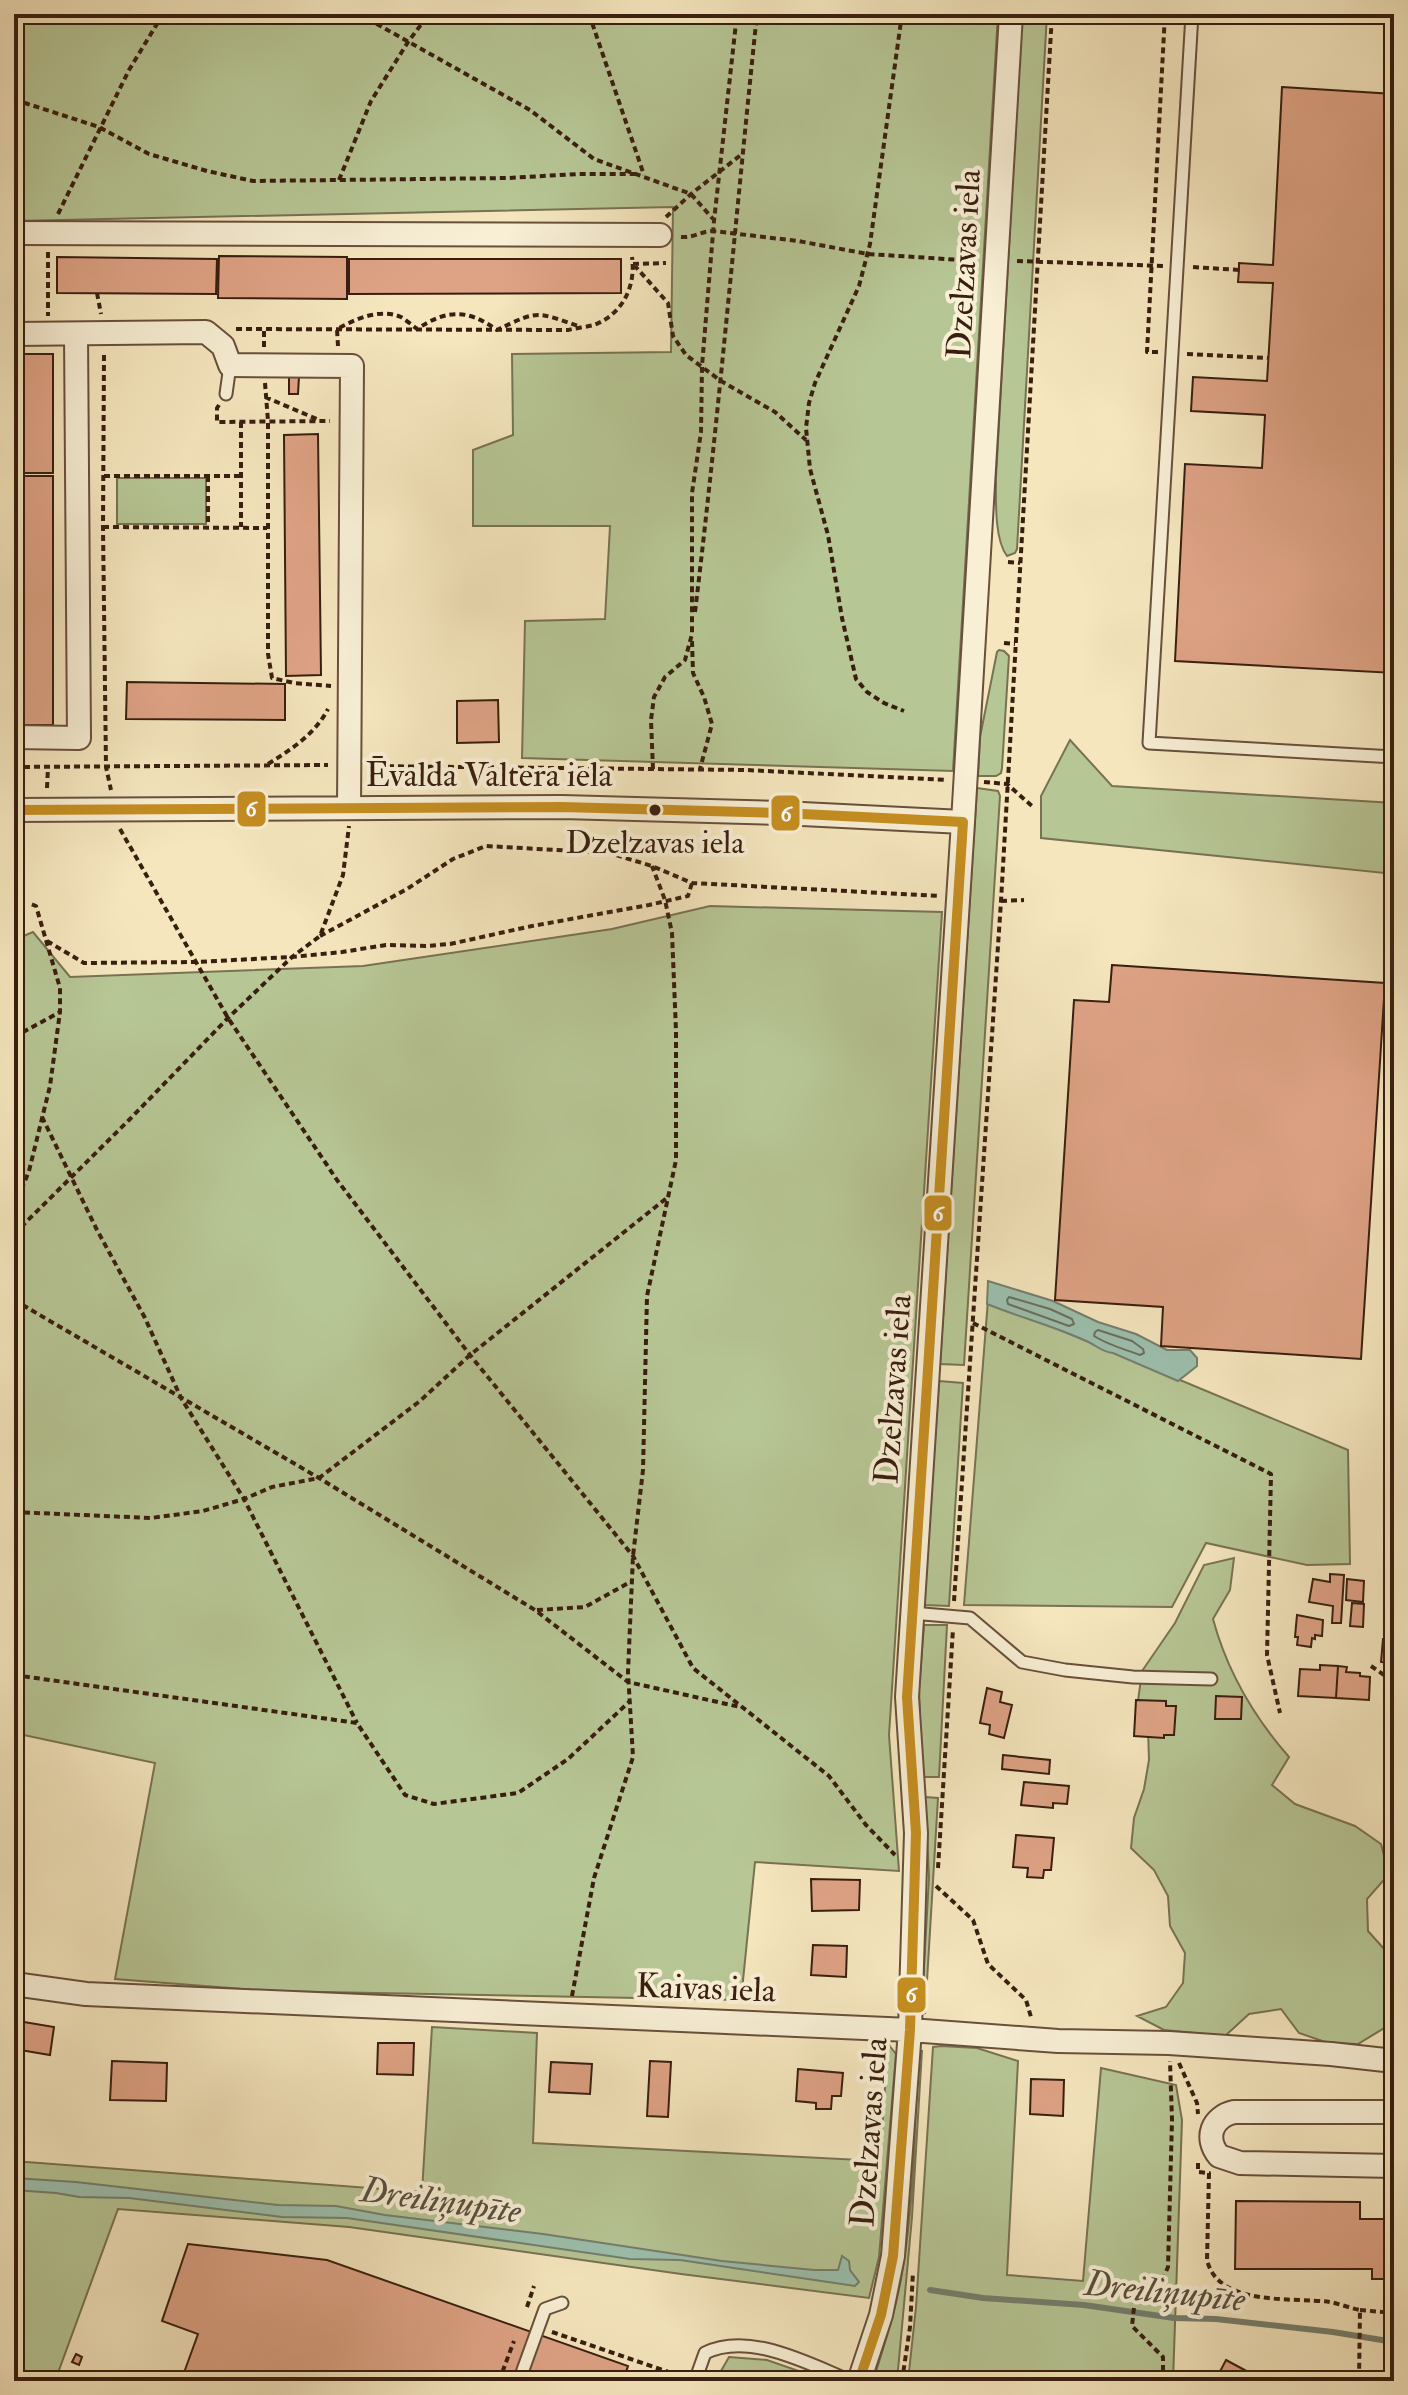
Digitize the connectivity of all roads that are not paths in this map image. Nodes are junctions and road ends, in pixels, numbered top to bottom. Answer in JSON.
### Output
{"nodes":[{"id":1,"x":1011,"y":14,"type":"edge"},
{"id":2,"x":1192,"y":14,"type":"edge"},
{"id":3,"x":14,"y":233,"type":"edge"},
{"id":4,"x":660,"y":235,"type":"road end"},
{"id":5,"x":14,"y":334,"type":"edge"},
{"id":6,"x":76,"y":334,"type":"junction"},
{"id":7,"x":230,"y":365,"type":"junction"},
{"id":8,"x":226,"y":394,"type":"road end"},
{"id":9,"x":14,"y":737,"type":"edge"},
{"id":10,"x":1394,"y":757,"type":"edge"},
{"id":11,"x":349,"y":808,"type":"junction"},
{"id":12,"x":15,"y":810,"type":"edge"},
{"id":13,"x":963,"y":822,"type":"junction"},
{"id":14,"x":15,"y":883,"type":"edge"},
{"id":15,"x":15,"y":901,"type":"edge"},
{"id":16,"x":912,"y":1613,"type":"junction"},
{"id":17,"x":1211,"y":1679,"type":"dead end"},
{"id":18,"x":14,"y":1984,"type":"edge"},
{"id":19,"x":910,"y":2030,"type":"junction"},
{"id":20,"x":1394,"y":2061,"type":"edge"},
{"id":21,"x":1394,"y":2112,"type":"edge"},
{"id":22,"x":1394,"y":2166,"type":"edge"},
{"id":23,"x":562,"y":2303,"type":"dead end"},
{"id":24,"x":519,"y":2381,"type":"edge"},
{"id":25,"x":694,"y":2381,"type":"edge"},
{"id":26,"x":851,"y":2381,"type":"edge"},
{"id":27,"x":859,"y":2381,"type":"edge"}],
"edges":[{"from":1,"to":13,"type":"street","name":"Dzelzavas iela"},
{"from":2,"to":10,"type":"lane"},
{"from":3,"to":4,"type":"street"},
{"from":5,"to":6,"type":"street"},
{"from":6,"to":7,"type":"street"},
{"from":6,"to":9,"type":"street"},
{"from":7,"to":8,"type":"lane"},
{"from":7,"to":11,"type":"street"},
{"from":11,"to":12,"type":"street","name":"Ēvalda Valtera iela"},
{"from":11,"to":13,"type":"street","name":"Ēvalda Valtera iela"},
{"from":12,"to":14,"type":"lane"},
{"from":13,"to":16,"type":"street","name":"Dzelzavas iela"},
{"from":14,"to":15,"type":"lane"},
{"from":16,"to":17,"type":"lane"},
{"from":16,"to":19,"type":"street","name":"Dzelzavas iela"},
{"from":18,"to":19,"type":"street","name":"Kaivas iela"},
{"from":19,"to":20,"type":"street","name":"Kaivas iela"},
{"from":19,"to":27,"type":"street","name":"Dzelzavas iela"},
{"from":21,"to":22,"type":"street"},
{"from":23,"to":24,"type":"lane"},
{"from":25,"to":26,"type":"lane"}]}
